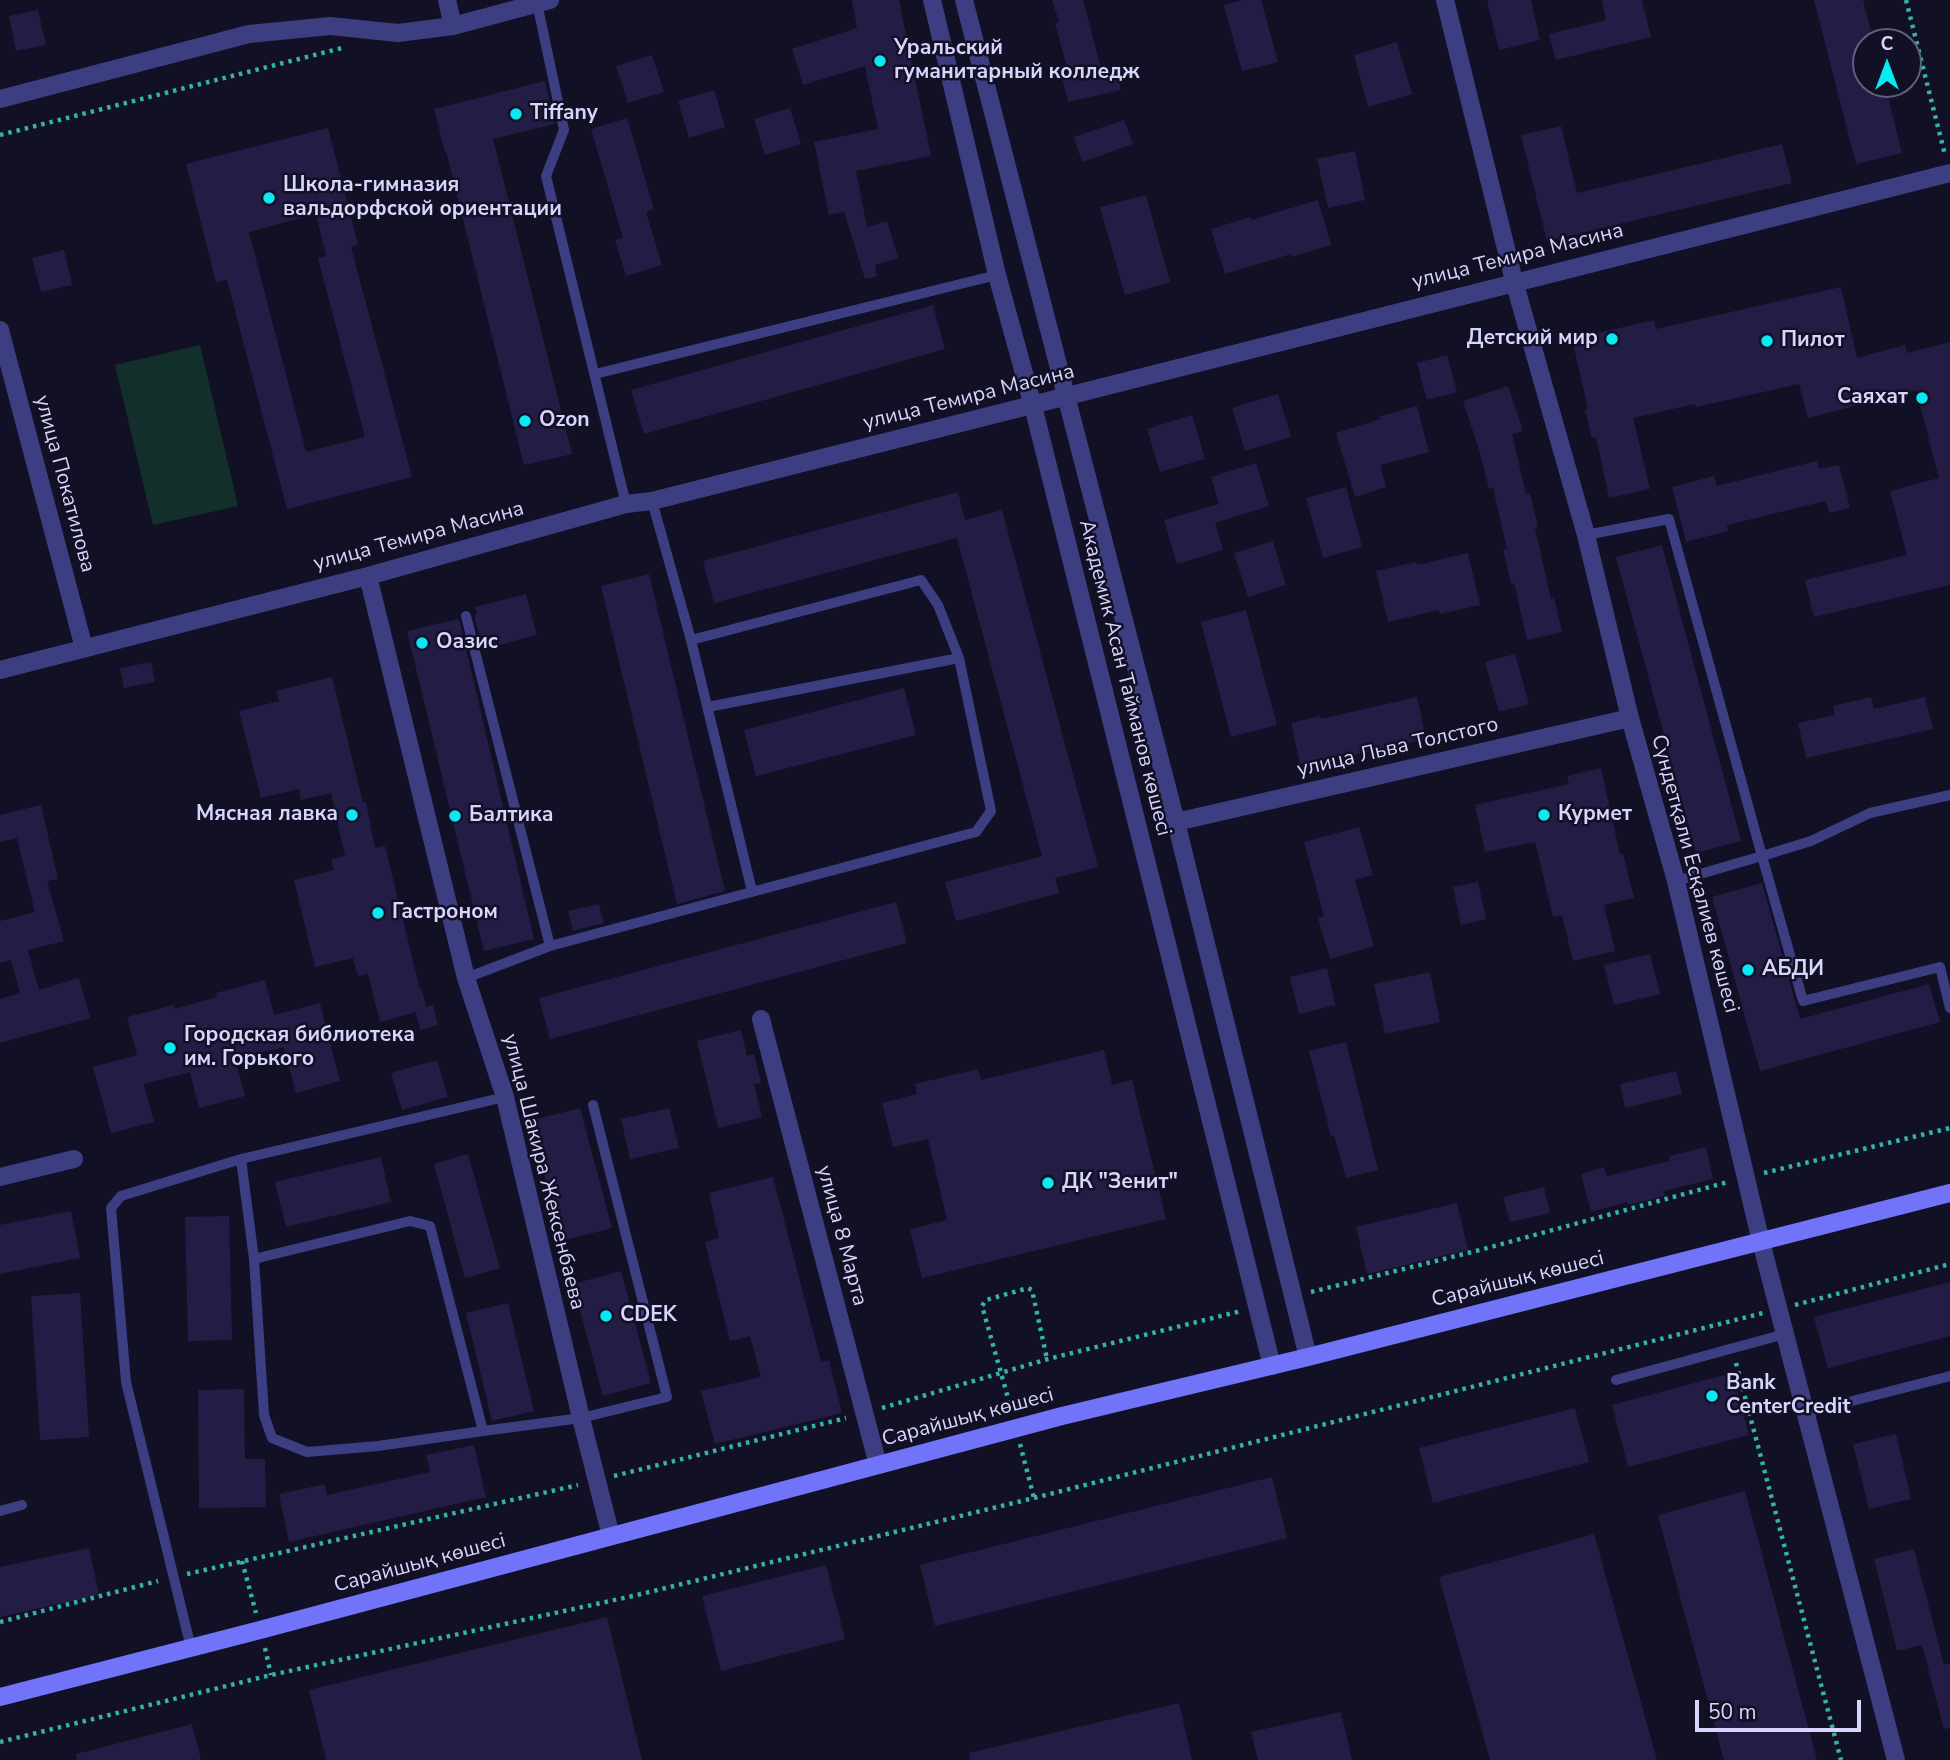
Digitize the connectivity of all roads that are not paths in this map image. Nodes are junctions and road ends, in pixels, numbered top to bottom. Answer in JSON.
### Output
{"nodes":[{"id":1,"x":447,"y":0,"type":"edge"},
{"id":2,"x":932,"y":0,"type":"edge"},
{"id":3,"x":964,"y":0,"type":"edge"},
{"id":4,"x":1445,"y":0,"type":"edge"},
{"id":5,"x":544,"y":1,"type":"edge"},
{"id":6,"x":453,"y":26,"type":"junction"},
{"id":7,"x":0,"y":99,"type":"edge"},
{"id":8,"x":1948,"y":165,"type":"edge"},
{"id":9,"x":997,"y":275,"type":"junction"},
{"id":10,"x":1514,"y":281,"type":"junction"},
{"id":11,"x":0,"y":330,"type":"edge"},
{"id":12,"x":595,"y":374,"type":"junction"},
{"id":13,"x":1067,"y":397,"type":"junction"},
{"id":14,"x":1033,"y":405,"type":"junction"},
{"id":15,"x":652,"y":501,"type":"junction"},
{"id":16,"x":626,"y":504,"type":"junction"},
{"id":17,"x":1586,"y":535,"type":"junction"},
{"id":18,"x":368,"y":576,"type":"junction"},
{"id":19,"x":466,"y":616,"type":"dead end"},
{"id":20,"x":691,"y":640,"type":"junction"},
{"id":21,"x":84,"y":648,"type":"junction"},
{"id":22,"x":959,"y":658,"type":"junction"},
{"id":23,"x":0,"y":670,"type":"edge"},
{"id":24,"x":708,"y":707,"type":"junction"},
{"id":25,"x":1630,"y":718,"type":"junction"},
{"id":26,"x":1950,"y":796,"type":"edge"},
{"id":27,"x":1177,"y":822,"type":"junction"},
{"id":28,"x":1762,"y":856,"type":"junction"},
{"id":29,"x":1676,"y":881,"type":"junction"},
{"id":30,"x":752,"y":891,"type":"junction"},
{"id":31,"x":550,"y":946,"type":"junction"},
{"id":32,"x":1950,"y":966,"type":"edge"},
{"id":33,"x":466,"y":978,"type":"junction"},
{"id":34,"x":1947,"y":995,"type":"junction"},
{"id":35,"x":1950,"y":1008,"type":"edge"},
{"id":36,"x":761,"y":1019,"type":"dead end"},
{"id":37,"x":505,"y":1097,"type":"junction"},
{"id":38,"x":593,"y":1105,"type":"dead end"},
{"id":39,"x":74,"y":1159,"type":"dead end"},
{"id":40,"x":241,"y":1160,"type":"junction"},
{"id":41,"x":0,"y":1177,"type":"edge"},
{"id":42,"x":1950,"y":1193,"type":"edge"},
{"id":43,"x":1760,"y":1242,"type":"junction"},
{"id":44,"x":254,"y":1259,"type":"junction"},
{"id":45,"x":1785,"y":1334,"type":"junction"},
{"id":46,"x":1308,"y":1357,"type":"junction"},
{"id":47,"x":1272,"y":1366,"type":"junction"},
{"id":48,"x":1950,"y":1376,"type":"edge"},
{"id":49,"x":1616,"y":1380,"type":"dead end"},
{"id":50,"x":1805,"y":1413,"type":"junction"},
{"id":51,"x":581,"y":1418,"type":"junction"},
{"id":52,"x":483,"y":1431,"type":"junction"},
{"id":53,"x":877,"y":1465,"type":"junction"},
{"id":54,"x":22,"y":1505,"type":"dead end"},
{"id":55,"x":0,"y":1511,"type":"edge"},
{"id":56,"x":611,"y":1536,"type":"junction"},
{"id":57,"x":191,"y":1648,"type":"junction"},
{"id":58,"x":0,"y":1697,"type":"edge"},
{"id":59,"x":1896,"y":1760,"type":"edge"}],
"edges":[{"from":1,"to":6,"type":"street"},
{"from":2,"to":9,"type":"street","name":"Академик Асан Тайманов көшесі"},
{"from":3,"to":13,"type":"street","name":"Академик Асан Тайманов көшесі"},
{"from":4,"to":10,"type":"street","name":"Сүндетқали Есқалиев көшесі"},
{"from":5,"to":6,"type":"street"},
{"from":5,"to":12,"type":"lane"},
{"from":6,"to":7,"type":"street"},
{"from":8,"to":10,"type":"street","name":"улица Темира Масина"},
{"from":9,"to":12,"type":"lane"},
{"from":9,"to":14,"type":"street","name":"Академик Асан Тайманов көшесі"},
{"from":10,"to":13,"type":"street","name":"улица Темира Масина"},
{"from":10,"to":17,"type":"street","name":"Сүндетқали Есқалиев көшесі"},
{"from":11,"to":21,"type":"street","name":"улица Покатилова"},
{"from":12,"to":16,"type":"lane"},
{"from":13,"to":14,"type":"street","name":"улица Темира Масина"},
{"from":13,"to":27,"type":"street","name":"Академик Асан Тайманов көшесі"},
{"from":14,"to":15,"type":"street","name":"улица Темира Масина"},
{"from":14,"to":47,"type":"street","name":"Академик Асан Тайманов көшесі"},
{"from":15,"to":16,"type":"street","name":"улица Темира Масина"},
{"from":15,"to":20,"type":"lane"},
{"from":16,"to":18,"type":"street","name":"улица Темира Масина"},
{"from":17,"to":25,"type":"street","name":"Сүндетқали Есқалиев көшесі"},
{"from":17,"to":28,"type":"lane"},
{"from":18,"to":21,"type":"street","name":"улица Темира Масина"},
{"from":18,"to":33,"type":"street","name":"улица Шакира Жексенбаева"},
{"from":19,"to":31,"type":"lane"},
{"from":20,"to":22,"type":"lane"},
{"from":20,"to":24,"type":"lane"},
{"from":21,"to":23,"type":"street","name":"улица Темира Масина"},
{"from":22,"to":24,"type":"lane"},
{"from":22,"to":30,"type":"lane"},
{"from":24,"to":30,"type":"lane"},
{"from":25,"to":27,"type":"street","name":"улица Льва Толстого"},
{"from":25,"to":29,"type":"street","name":"Сүндетқали Есқалиев көшесі"},
{"from":26,"to":28,"type":"lane"},
{"from":27,"to":46,"type":"street","name":"Академик Асан Тайманов көшесі"},
{"from":28,"to":29,"type":"lane"},
{"from":28,"to":34,"type":"lane"},
{"from":29,"to":43,"type":"street","name":"Сүндетқали Есқалиев көшесі"},
{"from":30,"to":31,"type":"lane"},
{"from":31,"to":33,"type":"lane"},
{"from":32,"to":34,"type":"lane"},
{"from":33,"to":37,"type":"street","name":"улица Шакира Жексенбаева"},
{"from":34,"to":35,"type":"lane"},
{"from":36,"to":53,"type":"street","name":"улица 8 Марта"},
{"from":37,"to":40,"type":"lane"},
{"from":37,"to":51,"type":"street","name":"улица Шакира Жексенбаева"},
{"from":38,"to":51,"type":"lane"},
{"from":39,"to":41,"type":"street"},
{"from":40,"to":44,"type":"lane"},
{"from":40,"to":57,"type":"lane"},
{"from":42,"to":43,"type":"street","name":"Сарайшық көшесі"},
{"from":43,"to":45,"type":"street","name":"Сүндетқали Есқалиев көшесі"},
{"from":43,"to":46,"type":"street","name":"Сарайшық көшесі"},
{"from":44,"to":52,"type":"lane"},
{"from":44,"to":52,"type":"lane"},
{"from":45,"to":49,"type":"lane"},
{"from":45,"to":50,"type":"street","name":"Сүндетқали Есқалиев көшесі"},
{"from":46,"to":47,"type":"street","name":"Сарайшық көшесі"},
{"from":47,"to":53,"type":"street","name":"Сарайшық көшесі"},
{"from":48,"to":50,"type":"lane"},
{"from":50,"to":59,"type":"street","name":"Сүндетқали Есқалиев көшесі"},
{"from":51,"to":52,"type":"lane"},
{"from":51,"to":56,"type":"street","name":"улица Шакира Жексенбаева"},
{"from":53,"to":56,"type":"street","name":"Сарайшық көшесі"},
{"from":54,"to":55,"type":"lane"},
{"from":56,"to":57,"type":"street","name":"Сарайшық көшесі"},
{"from":57,"to":58,"type":"street","name":"Сарайшық көшесі"}]}
